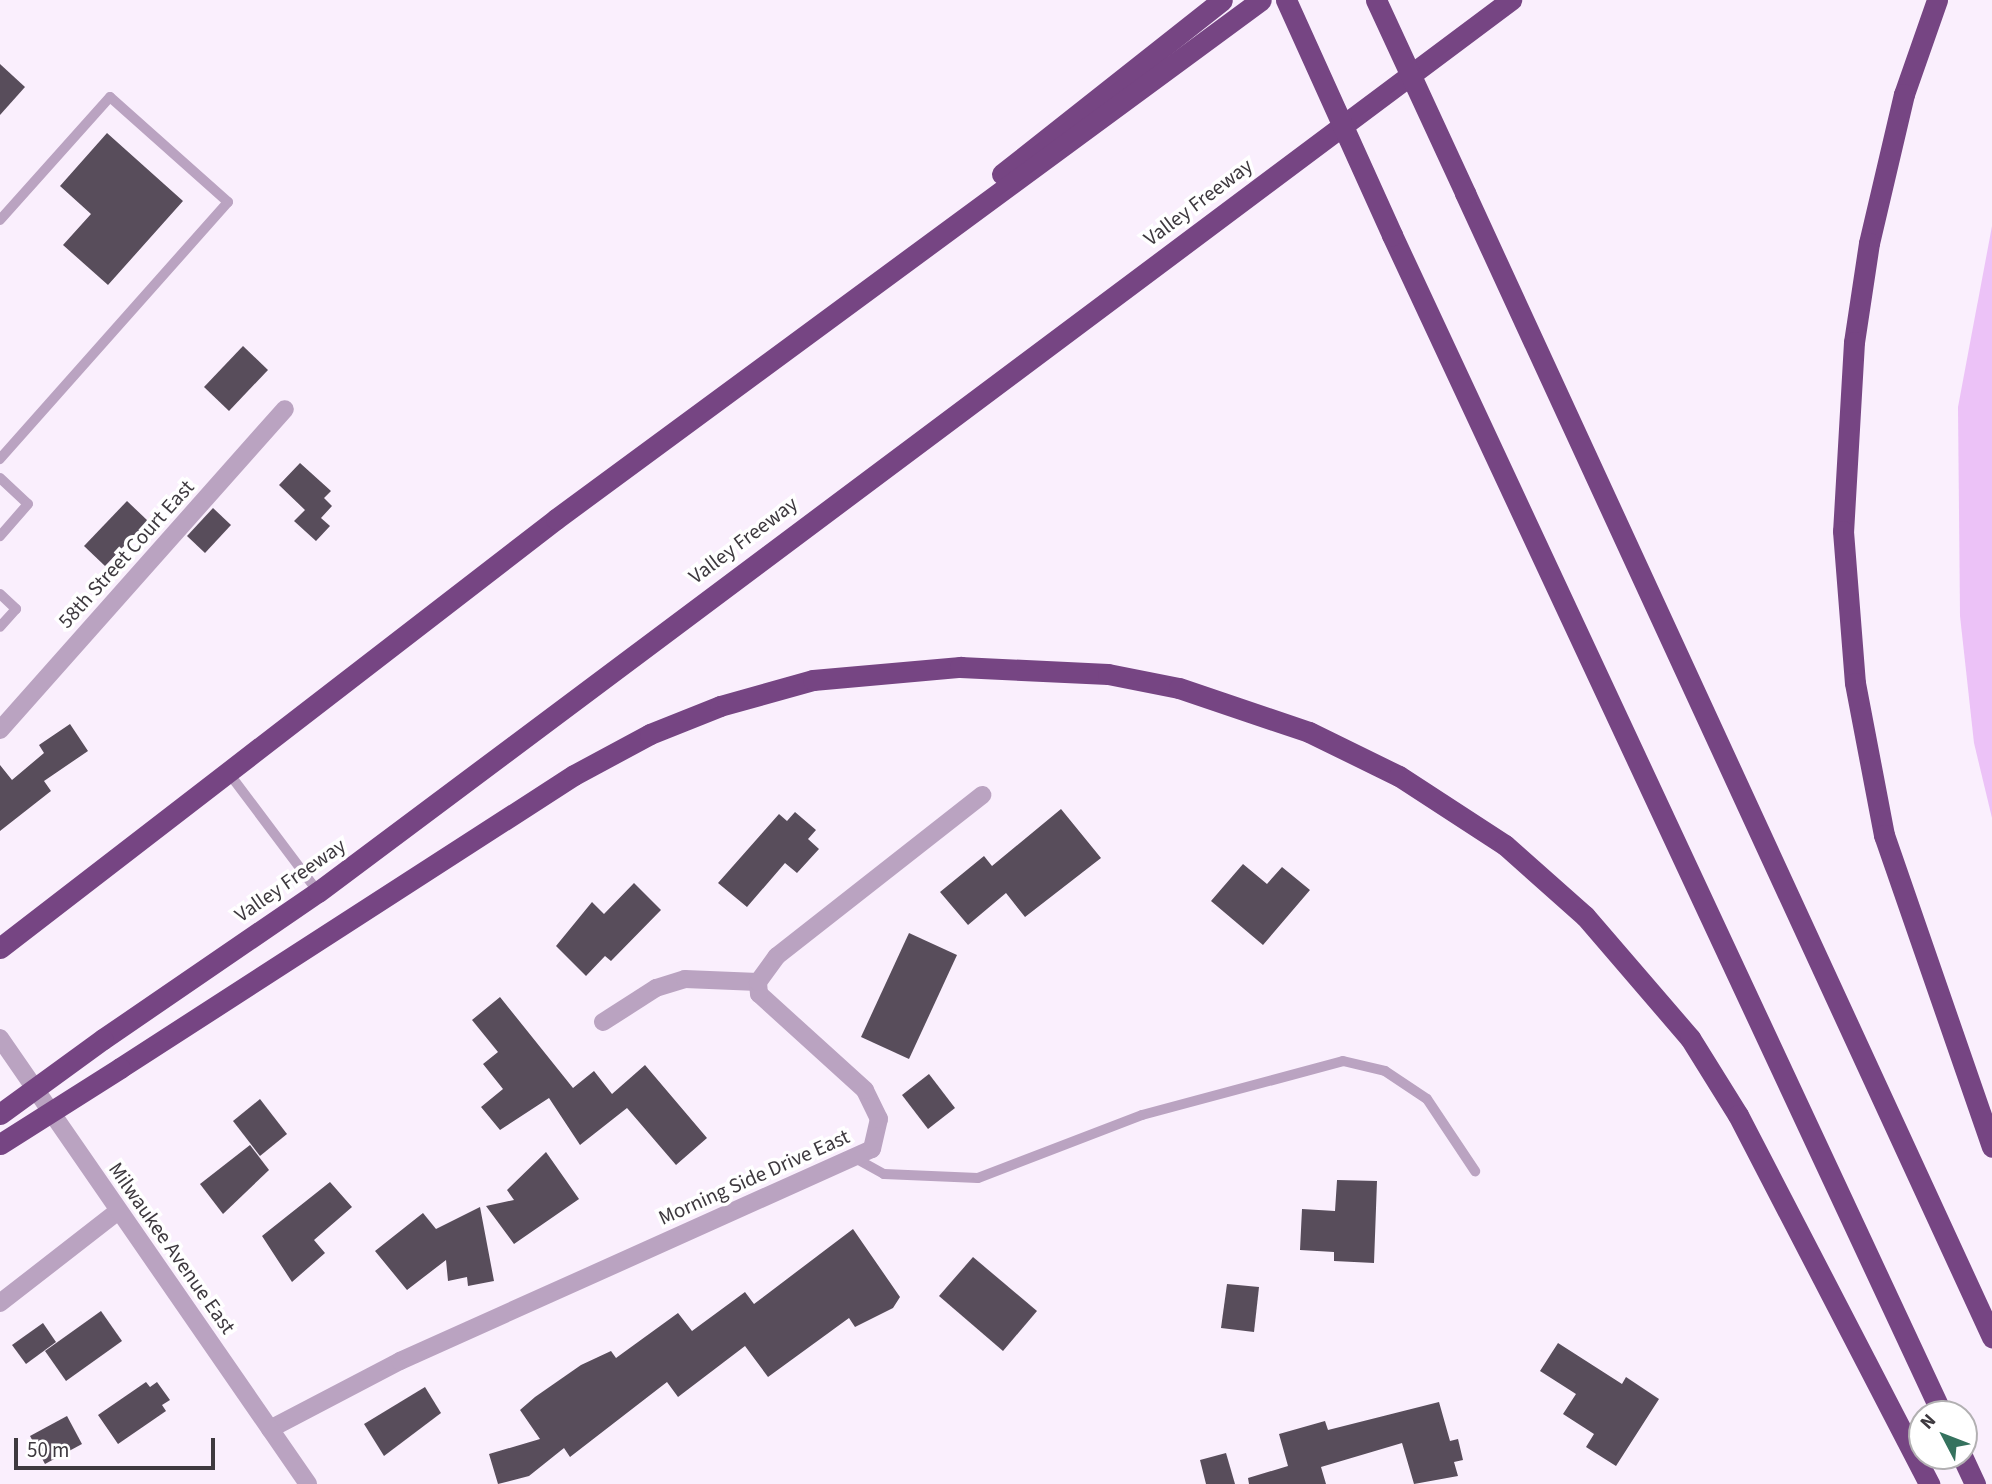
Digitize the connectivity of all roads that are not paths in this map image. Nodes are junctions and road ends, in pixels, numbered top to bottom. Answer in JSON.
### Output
{"nodes":[{"id":1,"x":1222,"y":0,"type":"edge"},
{"id":2,"x":1261,"y":0,"type":"edge"},
{"id":3,"x":1286,"y":0,"type":"edge"},
{"id":4,"x":1376,"y":0,"type":"edge"},
{"id":5,"x":1511,"y":0,"type":"edge"},
{"id":6,"x":1937,"y":0,"type":"edge"},
{"id":7,"x":0,"y":220,"type":"edge"},
{"id":8,"x":285,"y":409,"type":"dead end"},
{"id":9,"x":0,"y":459,"type":"edge"},
{"id":10,"x":0,"y":478,"type":"edge"},
{"id":11,"x":556,"y":519,"type":"junction"},
{"id":12,"x":0,"y":536,"type":"edge"},
{"id":13,"x":0,"y":594,"type":"edge"},
{"id":14,"x":0,"y":627,"type":"edge"},
{"id":15,"x":0,"y":730,"type":"edge"},
{"id":16,"x":231,"y":776,"type":"junction"},
{"id":17,"x":982,"y":795,"type":"dead end"},
{"id":18,"x":317,"y":892,"type":"junction"},
{"id":19,"x":0,"y":948,"type":"edge"},
{"id":20,"x":758,"y":982,"type":"junction"},
{"id":21,"x":603,"y":1022,"type":"dead end"},
{"id":22,"x":0,"y":1038,"type":"edge"},
{"id":23,"x":0,"y":1114,"type":"edge"},
{"id":24,"x":0,"y":1144,"type":"edge"},
{"id":25,"x":1992,"y":1147,"type":"edge"},
{"id":26,"x":855,"y":1158,"type":"junction"},
{"id":27,"x":1475,"y":1171,"type":"dead end"},
{"id":28,"x":118,"y":1211,"type":"junction"},
{"id":29,"x":0,"y":1303,"type":"edge"},
{"id":30,"x":1992,"y":1337,"type":"edge"},
{"id":31,"x":1935,"y":1400,"type":"edge"},
{"id":32,"x":270,"y":1429,"type":"junction"},
{"id":33,"x":308,"y":1484,"type":"edge"},
{"id":34,"x":1929,"y":1484,"type":"edge"}],
"edges":[{"from":1,"to":11,"type":"highway"},
{"from":2,"to":11,"type":"highway"},
{"from":3,"to":31,"type":"highway","bridge":true},
{"from":4,"to":30,"type":"highway","bridge":true},
{"from":5,"to":18,"type":"highway","name":"Valley Freeway"},
{"from":6,"to":25,"type":"highway"},
{"from":7,"to":9,"type":"lane"},
{"from":8,"to":15,"type":"street","name":"58th Street Court East"},
{"from":10,"to":12,"type":"lane"},
{"from":11,"to":16,"type":"highway"},
{"from":13,"to":14,"type":"lane"},
{"from":16,"to":18,"type":"lane"},
{"from":16,"to":19,"type":"highway"},
{"from":17,"to":20,"type":"street"},
{"from":18,"to":23,"type":"highway","name":"Valley Freeway","bridge":true},
{"from":20,"to":21,"type":"street"},
{"from":20,"to":26,"type":"street","name":"Morning Side Drive East"},
{"from":22,"to":28,"type":"street","name":"Milwaukee Avenue East"},
{"from":24,"to":34,"type":"highway","bridge":true},
{"from":26,"to":27,"type":"lane"},
{"from":26,"to":32,"type":"street","name":"Morning Side Drive East"},
{"from":28,"to":29,"type":"street"},
{"from":28,"to":32,"type":"street","name":"Milwaukee Avenue East"},
{"from":32,"to":33,"type":"street","name":"Milwaukee Avenue East"}]}
